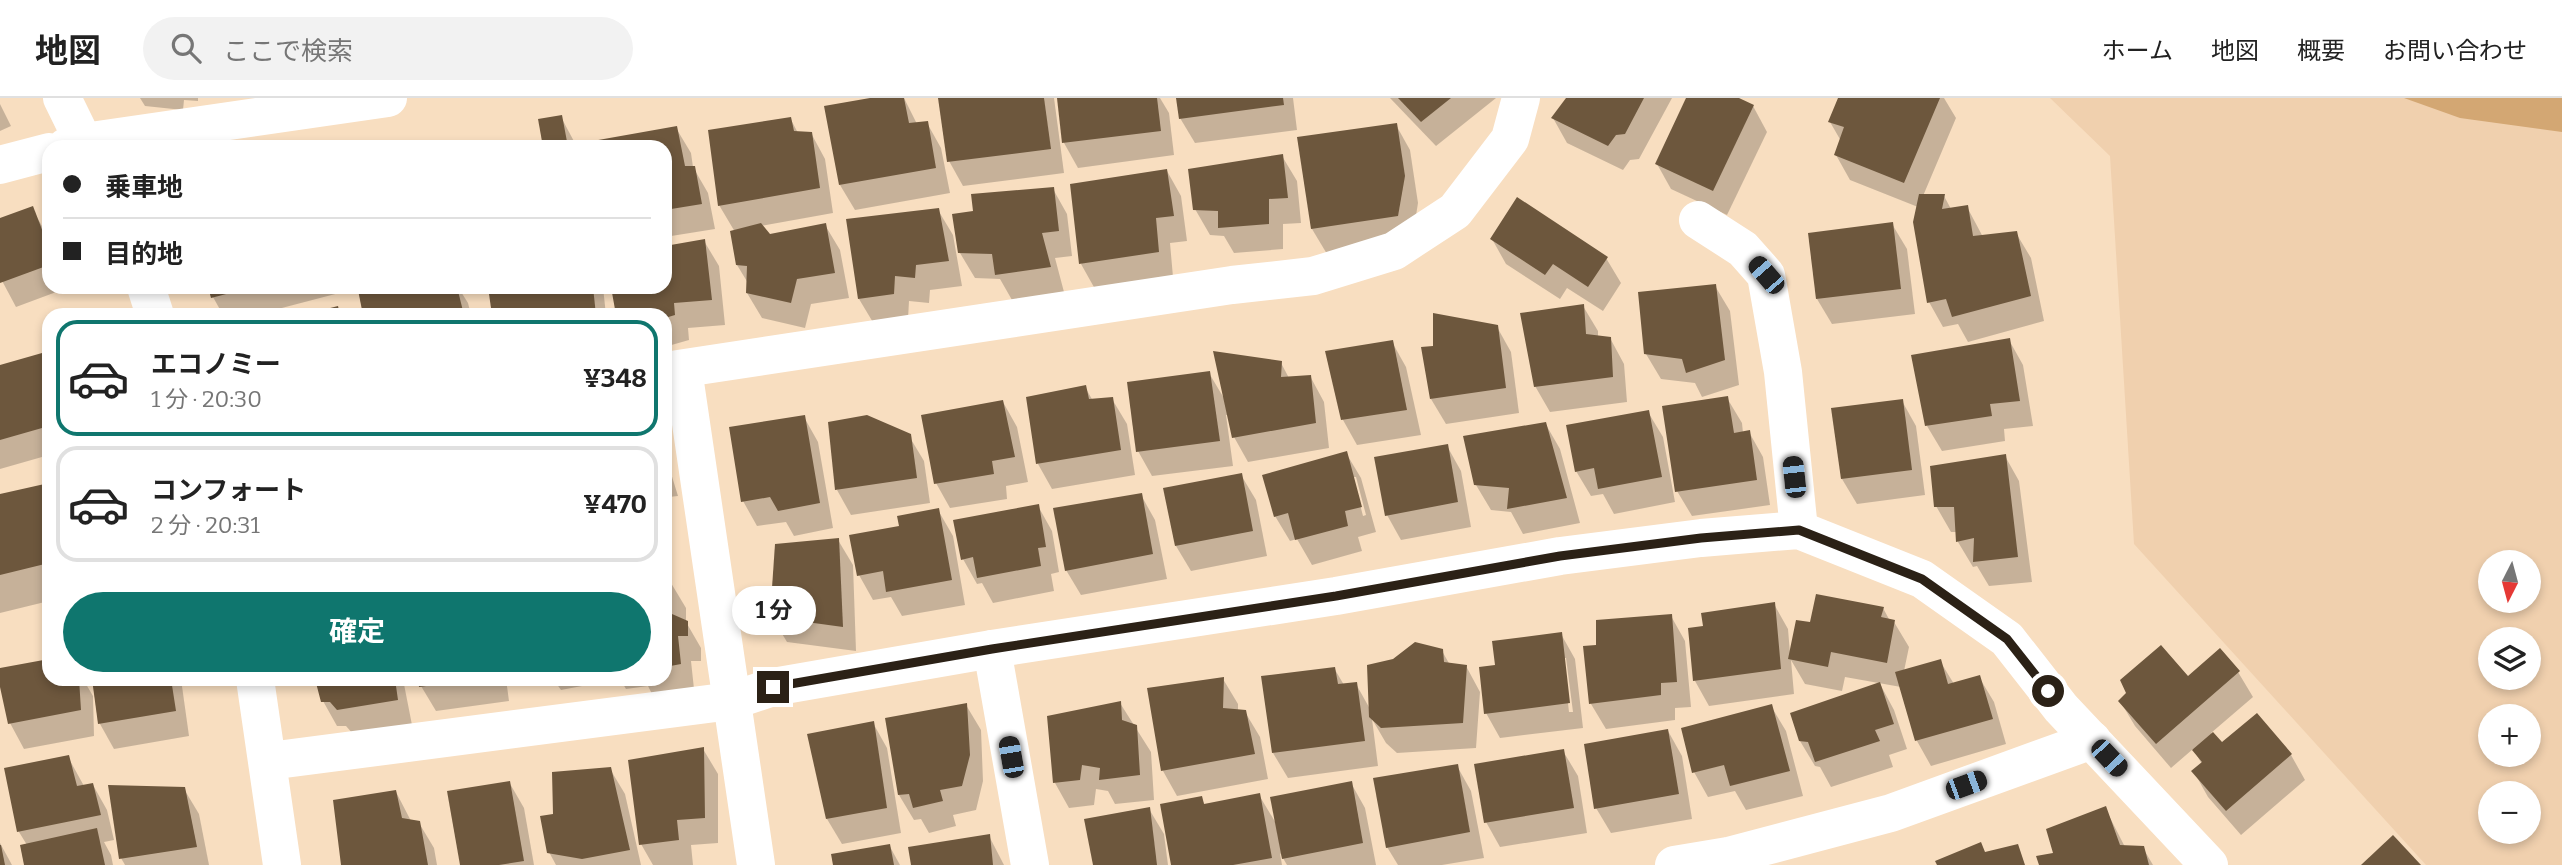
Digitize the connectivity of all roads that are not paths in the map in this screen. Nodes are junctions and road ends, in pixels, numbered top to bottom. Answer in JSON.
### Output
{"nodes":[{"id":1,"x":62,"y":98,"type":"edge"},
{"id":2,"x":388,"y":98,"type":"edge"},
{"id":3,"x":1521,"y":98,"type":"edge"},
{"id":4,"x":70,"y":140,"type":"edge"},
{"id":5,"x":116,"y":140,"type":"edge"},
{"id":6,"x":42,"y":154,"type":"edge"},
{"id":7,"x":0,"y":165,"type":"edge"},
{"id":8,"x":1698,"y":220,"type":"dead end"},
{"id":9,"x":674,"y":370,"type":"edge"},
{"id":10,"x":1799,"y":530,"type":"junction"},
{"id":11,"x":992,"y":649,"type":"junction"},
{"id":12,"x":256,"y":686,"type":"edge"},
{"id":13,"x":732,"y":701,"type":"junction"},
{"id":14,"x":2092,"y":740,"type":"junction"},
{"id":15,"x":269,"y":761,"type":"junction"},
{"id":16,"x":282,"y":865,"type":"edge"},
{"id":17,"x":756,"y":865,"type":"edge"},
{"id":18,"x":1030,"y":865,"type":"edge"},
{"id":19,"x":1674,"y":865,"type":"edge"},
{"id":20,"x":2209,"y":865,"type":"edge"}],
"edges":[{"from":1,"to":4,"type":"street"},
{"from":2,"to":5,"type":"street"},
{"from":3,"to":9,"type":"street"},
{"from":6,"to":7,"type":"street"},
{"from":8,"to":10,"type":"street"},
{"from":9,"to":13,"type":"street"},
{"from":10,"to":11,"type":"street"},
{"from":10,"to":14,"type":"street"},
{"from":11,"to":13,"type":"street"},
{"from":11,"to":18,"type":"street"},
{"from":12,"to":15,"type":"street"},
{"from":13,"to":15,"type":"street"},
{"from":13,"to":17,"type":"street"},
{"from":14,"to":19,"type":"street"},
{"from":14,"to":20,"type":"street"},
{"from":15,"to":16,"type":"street"}]}
